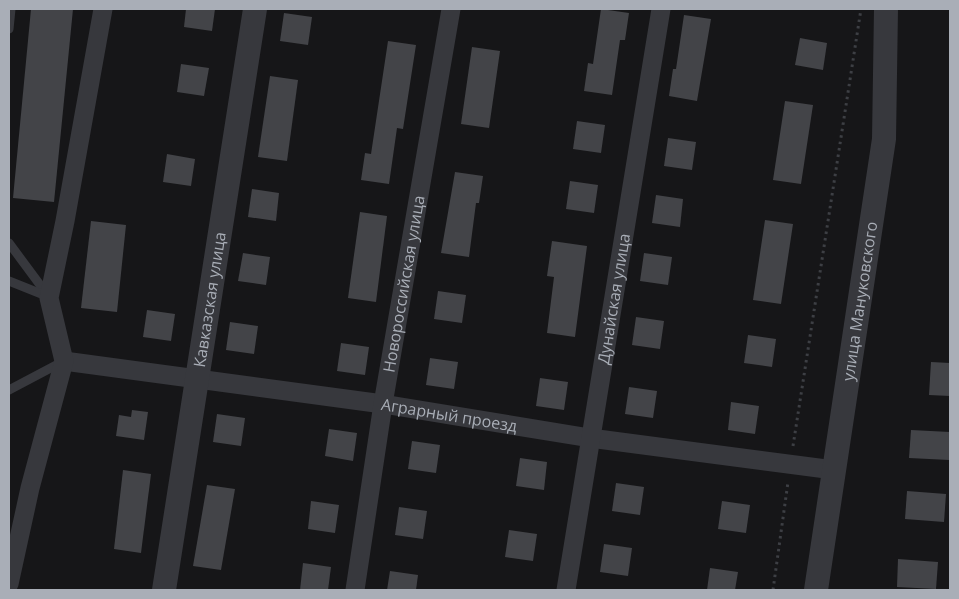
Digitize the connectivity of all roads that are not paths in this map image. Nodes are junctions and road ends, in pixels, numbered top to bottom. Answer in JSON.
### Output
{"nodes":[{"id":1,"x":103,"y":9,"type":"edge"},
{"id":2,"x":256,"y":9,"type":"edge"},
{"id":3,"x":451,"y":9,"type":"edge"},
{"id":4,"x":661,"y":9,"type":"edge"},
{"id":5,"x":886,"y":9,"type":"edge"},
{"id":6,"x":10,"y":11,"type":"edge"},
{"id":7,"x":9,"y":29,"type":"edge"},
{"id":8,"x":9,"y":243,"type":"edge"},
{"id":9,"x":9,"y":281,"type":"edge"},
{"id":10,"x":49,"y":298,"type":"junction"},
{"id":11,"x":64,"y":361,"type":"junction"},
{"id":12,"x":198,"y":380,"type":"junction"},
{"id":13,"x":9,"y":390,"type":"edge"},
{"id":14,"x":384,"y":404,"type":"junction"},
{"id":15,"x":590,"y":438,"type":"junction"},
{"id":16,"x":834,"y":470,"type":"junction"},
{"id":17,"x":9,"y":584,"type":"edge"},
{"id":18,"x":164,"y":590,"type":"edge"},
{"id":19,"x":354,"y":590,"type":"edge"},
{"id":20,"x":566,"y":590,"type":"edge"},
{"id":21,"x":816,"y":590,"type":"edge"}],
"edges":[{"from":1,"to":10,"type":"street"},
{"from":2,"to":12,"type":"street","name":"Кавказская улица"},
{"from":3,"to":14,"type":"street","name":"Новороссийская улица"},
{"from":4,"to":15,"type":"street","name":"Дунайская улица"},
{"from":5,"to":16,"type":"street","name":"улица Мануковского"},
{"from":6,"to":7,"type":"lane"},
{"from":8,"to":10,"type":"lane"},
{"from":9,"to":10,"type":"lane"},
{"from":10,"to":11,"type":"street"},
{"from":11,"to":12,"type":"street","name":"Аграрный проезд"},
{"from":11,"to":13,"type":"lane"},
{"from":11,"to":17,"type":"street"},
{"from":12,"to":14,"type":"street","name":"Аграрный проезд"},
{"from":12,"to":18,"type":"street","name":"Кавказская улица"},
{"from":14,"to":15,"type":"street","name":"Аграрный проезд"},
{"from":14,"to":19,"type":"street","name":"Новороссийская улица"},
{"from":15,"to":16,"type":"street","name":"Аграрный проезд"},
{"from":15,"to":20,"type":"street","name":"Дунайская улица"},
{"from":16,"to":21,"type":"street","name":"улица Мануковского"}]}
